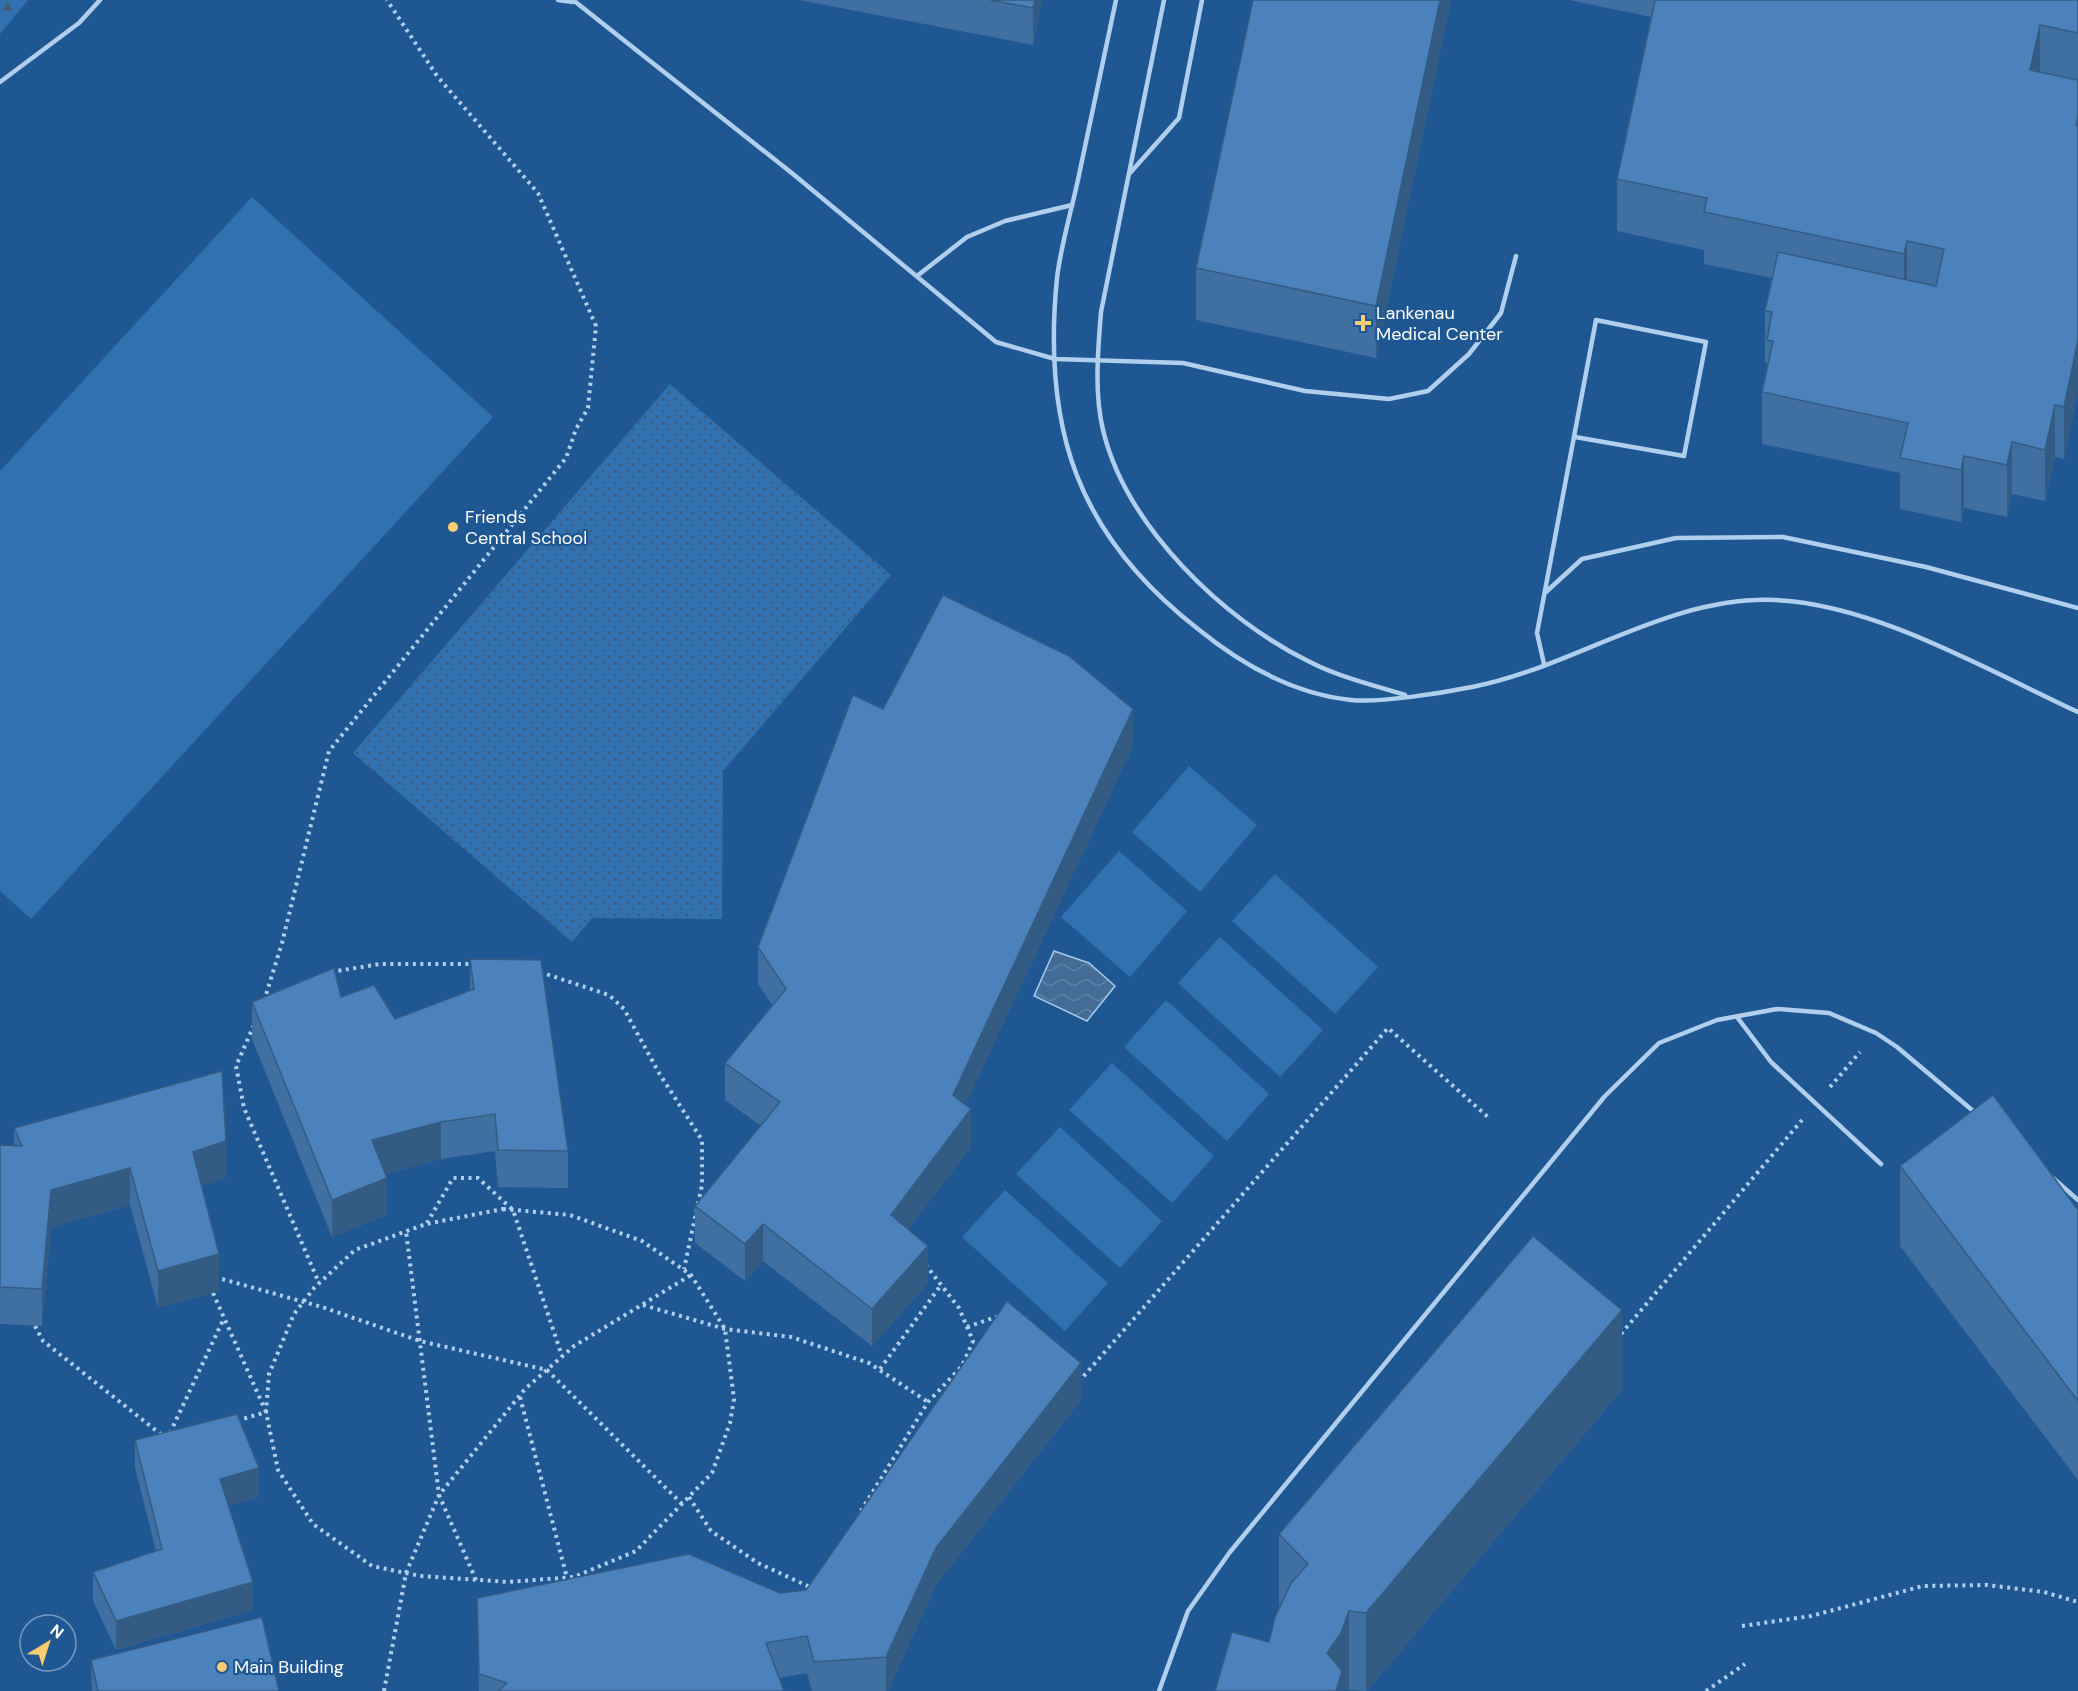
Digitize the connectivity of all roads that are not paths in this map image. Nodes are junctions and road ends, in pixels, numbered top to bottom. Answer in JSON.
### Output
{"nodes":[{"id":1,"x":99,"y":0,"type":"edge"},
{"id":2,"x":558,"y":0,"type":"edge"},
{"id":3,"x":1116,"y":0,"type":"edge"},
{"id":4,"x":1164,"y":0,"type":"edge"},
{"id":5,"x":1202,"y":0,"type":"edge"},
{"id":6,"x":573,"y":1,"type":"edge"},
{"id":7,"x":0,"y":82,"type":"edge"},
{"id":8,"x":1129,"y":175,"type":"junction"},
{"id":9,"x":1072,"y":205,"type":"junction"},
{"id":10,"x":1516,"y":256,"type":"dead end"},
{"id":11,"x":917,"y":276,"type":"junction"},
{"id":12,"x":1055,"y":359,"type":"junction"},
{"id":13,"x":1097,"y":359,"type":"junction"},
{"id":14,"x":1575,"y":437,"type":"junction"},
{"id":15,"x":1546,"y":592,"type":"junction"},
{"id":16,"x":2078,"y":608,"type":"edge"},
{"id":17,"x":1544,"y":664,"type":"junction"},
{"id":18,"x":1407,"y":696,"type":"junction"},
{"id":19,"x":2078,"y":712,"type":"edge"},
{"id":20,"x":1737,"y":1017,"type":"junction"},
{"id":21,"x":1988,"y":1123,"type":"edge"},
{"id":22,"x":1881,"y":1164,"type":"dead end"},
{"id":23,"x":2051,"y":1177,"type":"edge"},
{"id":24,"x":2078,"y":1200,"type":"edge"},
{"id":25,"x":1159,"y":1691,"type":"edge"}],
"edges":[{"from":1,"to":7,"type":"lane"},
{"from":2,"to":6,"type":"lane"},
{"from":3,"to":9,"type":"lane"},
{"from":4,"to":8,"type":"lane"},
{"from":5,"to":8,"type":"lane"},
{"from":6,"to":11,"type":"lane"},
{"from":8,"to":13,"type":"lane"},
{"from":9,"to":11,"type":"lane"},
{"from":9,"to":12,"type":"lane"},
{"from":10,"to":13,"type":"lane"},
{"from":11,"to":12,"type":"lane"},
{"from":12,"to":13,"type":"lane"},
{"from":12,"to":18,"type":"lane"},
{"from":13,"to":18,"type":"lane"},
{"from":14,"to":14,"type":"lane"},
{"from":14,"to":15,"type":"lane"},
{"from":15,"to":16,"type":"lane"},
{"from":15,"to":17,"type":"lane"},
{"from":17,"to":18,"type":"lane"},
{"from":17,"to":19,"type":"lane"},
{"from":20,"to":21,"type":"lane"},
{"from":20,"to":22,"type":"lane"},
{"from":20,"to":25,"type":"lane"},
{"from":23,"to":24,"type":"lane"}]}
